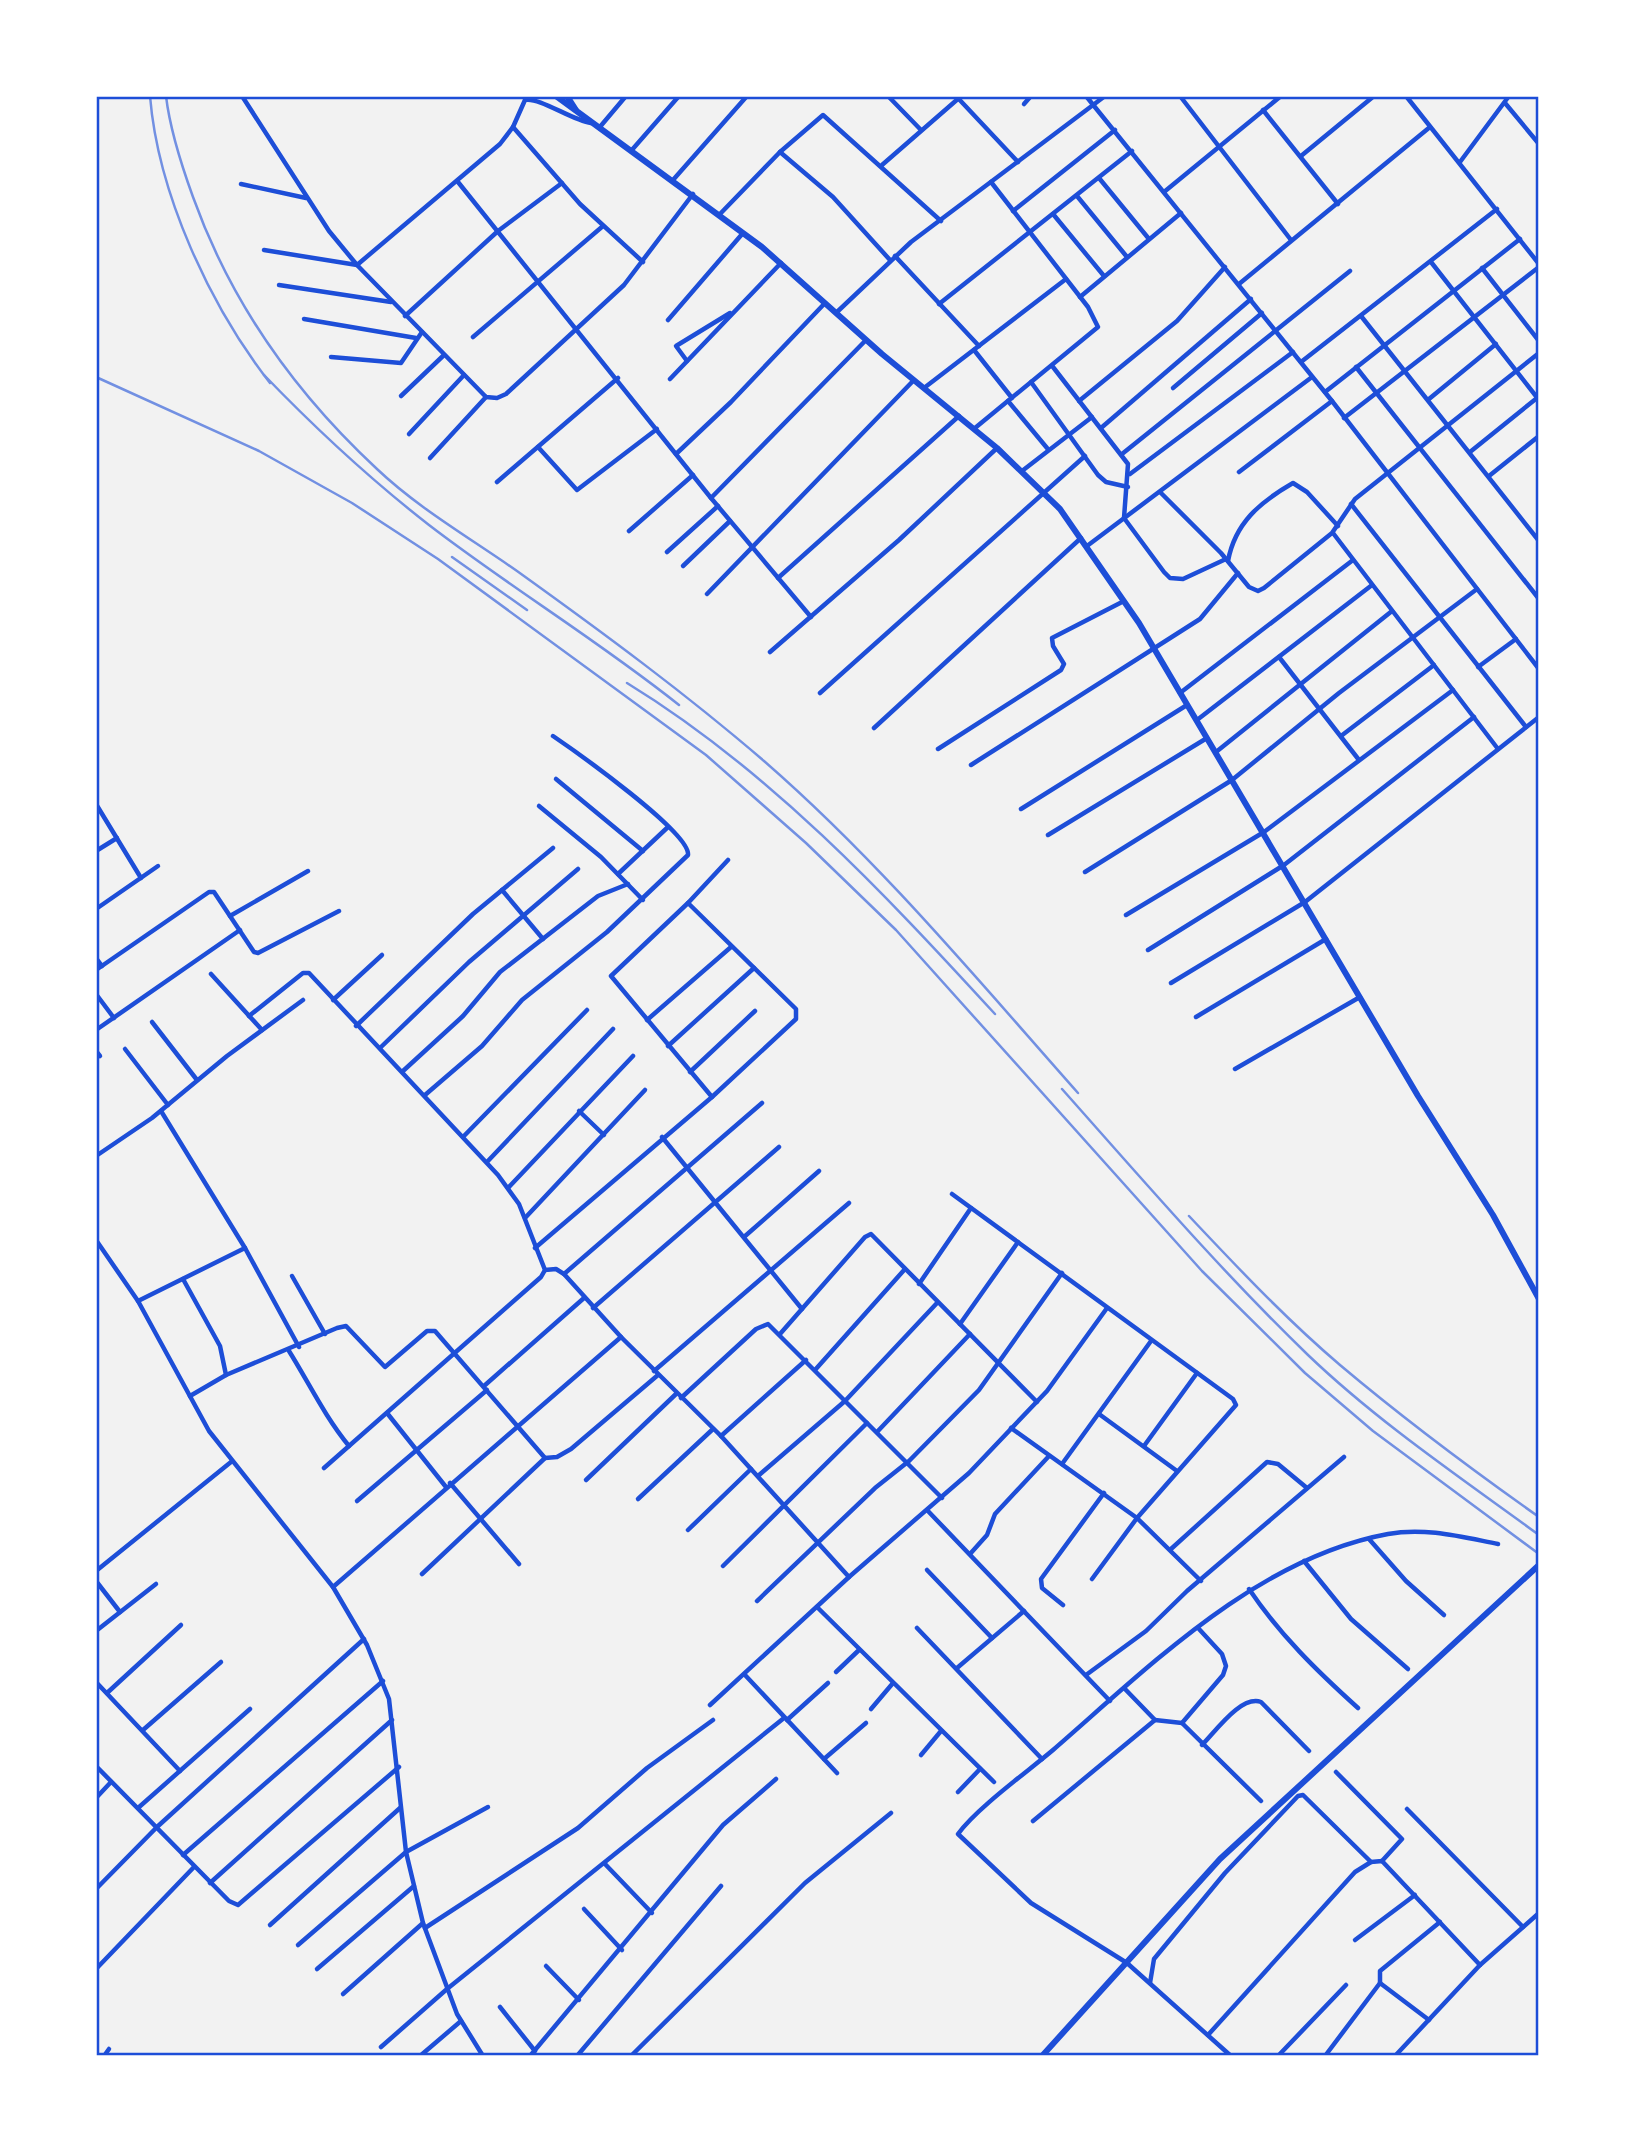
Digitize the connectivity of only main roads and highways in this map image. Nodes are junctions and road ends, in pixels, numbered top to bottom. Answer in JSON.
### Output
{"nodes":[{"id":1,"x":556,"y":96,"type":"edge"},
{"id":2,"x":567,"y":96,"type":"edge"},
{"id":3,"x":577,"y":112,"type":"junction"},
{"id":4,"x":1539,"y":1299,"type":"edge"},
{"id":5,"x":1539,"y":1565,"type":"edge"},
{"id":6,"x":1042,"y":2056,"type":"edge"}],
"edges":[{"from":1,"to":3,"type":"main road"},
{"from":2,"to":3,"type":"main road"},
{"from":3,"to":4,"type":"main road"},
{"from":5,"to":6,"type":"main road"}]}
